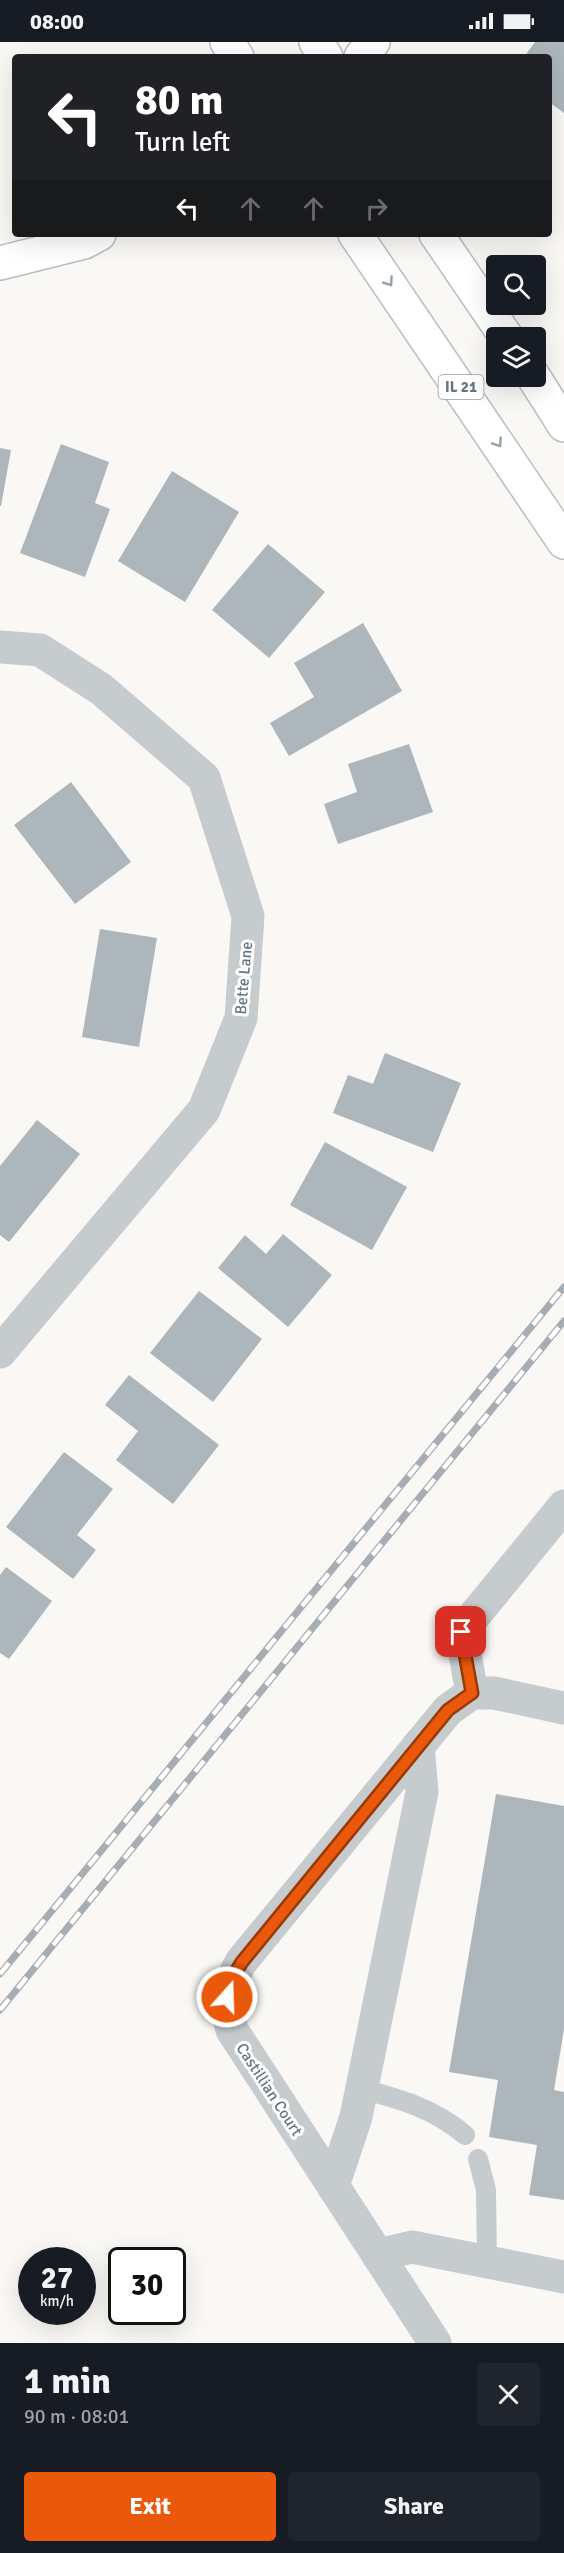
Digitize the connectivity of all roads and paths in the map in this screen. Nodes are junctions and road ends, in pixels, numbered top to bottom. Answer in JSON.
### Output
{"nodes":[{"id":1,"x":373,"y":42,"type":"edge"},
{"id":2,"x":363,"y":54,"type":"edge"},
{"id":3,"x":93,"y":237,"type":"edge"},
{"id":4,"x":357,"y":237,"type":"edge"},
{"id":5,"x":438,"y":237,"type":"edge"},
{"id":6,"x":0,"y":263,"type":"edge"},
{"id":7,"x":499,"y":327,"type":"edge"},
{"id":8,"x":540,"y":387,"type":"edge"},
{"id":9,"x":564,"y":425,"type":"edge"},
{"id":10,"x":564,"y":542,"type":"edge"},
{"id":11,"x":0,"y":647,"type":"edge"},
{"id":12,"x":0,"y":1351,"type":"edge"},
{"id":13,"x":562,"y":1514,"type":"edge"},
{"id":14,"x":472,"y":1693,"type":"junction"},
{"id":15,"x":564,"y":1708,"type":"edge"},
{"id":16,"x":418,"y":1746,"type":"junction"},
{"id":17,"x":362,"y":2089,"type":"junction"},
{"id":18,"x":465,"y":2135,"type":"dead end"},
{"id":19,"x":478,"y":2159,"type":"dead end"},
{"id":20,"x":333,"y":2186,"type":"junction"},
{"id":21,"x":378,"y":2255,"type":"junction"},
{"id":22,"x":488,"y":2262,"type":"junction"},
{"id":23,"x":564,"y":2277,"type":"edge"},
{"id":24,"x":435,"y":2343,"type":"edge"}],
"edges":[{"from":1,"to":2,"type":"main road"},
{"from":3,"to":6,"type":"main road"},
{"from":4,"to":10,"type":"main road","number":"IL 21","one_way":true},
{"from":5,"to":7,"type":"main road"},
{"from":8,"to":9,"type":"main road"},
{"from":11,"to":12,"type":"street","name":"Bette Lane"},
{"from":13,"to":14,"type":"street"},
{"from":14,"to":15,"type":"street"},
{"from":14,"to":16,"type":"street","name":"Castillian Court"},
{"from":16,"to":17,"type":"street"},
{"from":16,"to":20,"type":"street","name":"Castillian Court"},
{"from":17,"to":18,"type":"lane"},
{"from":17,"to":20,"type":"street"},
{"from":19,"to":22,"type":"lane"},
{"from":20,"to":21,"type":"street","name":"Castillian Court"},
{"from":21,"to":22,"type":"street"},
{"from":21,"to":24,"type":"street","name":"Castillian Court"},
{"from":22,"to":23,"type":"street"}]}
